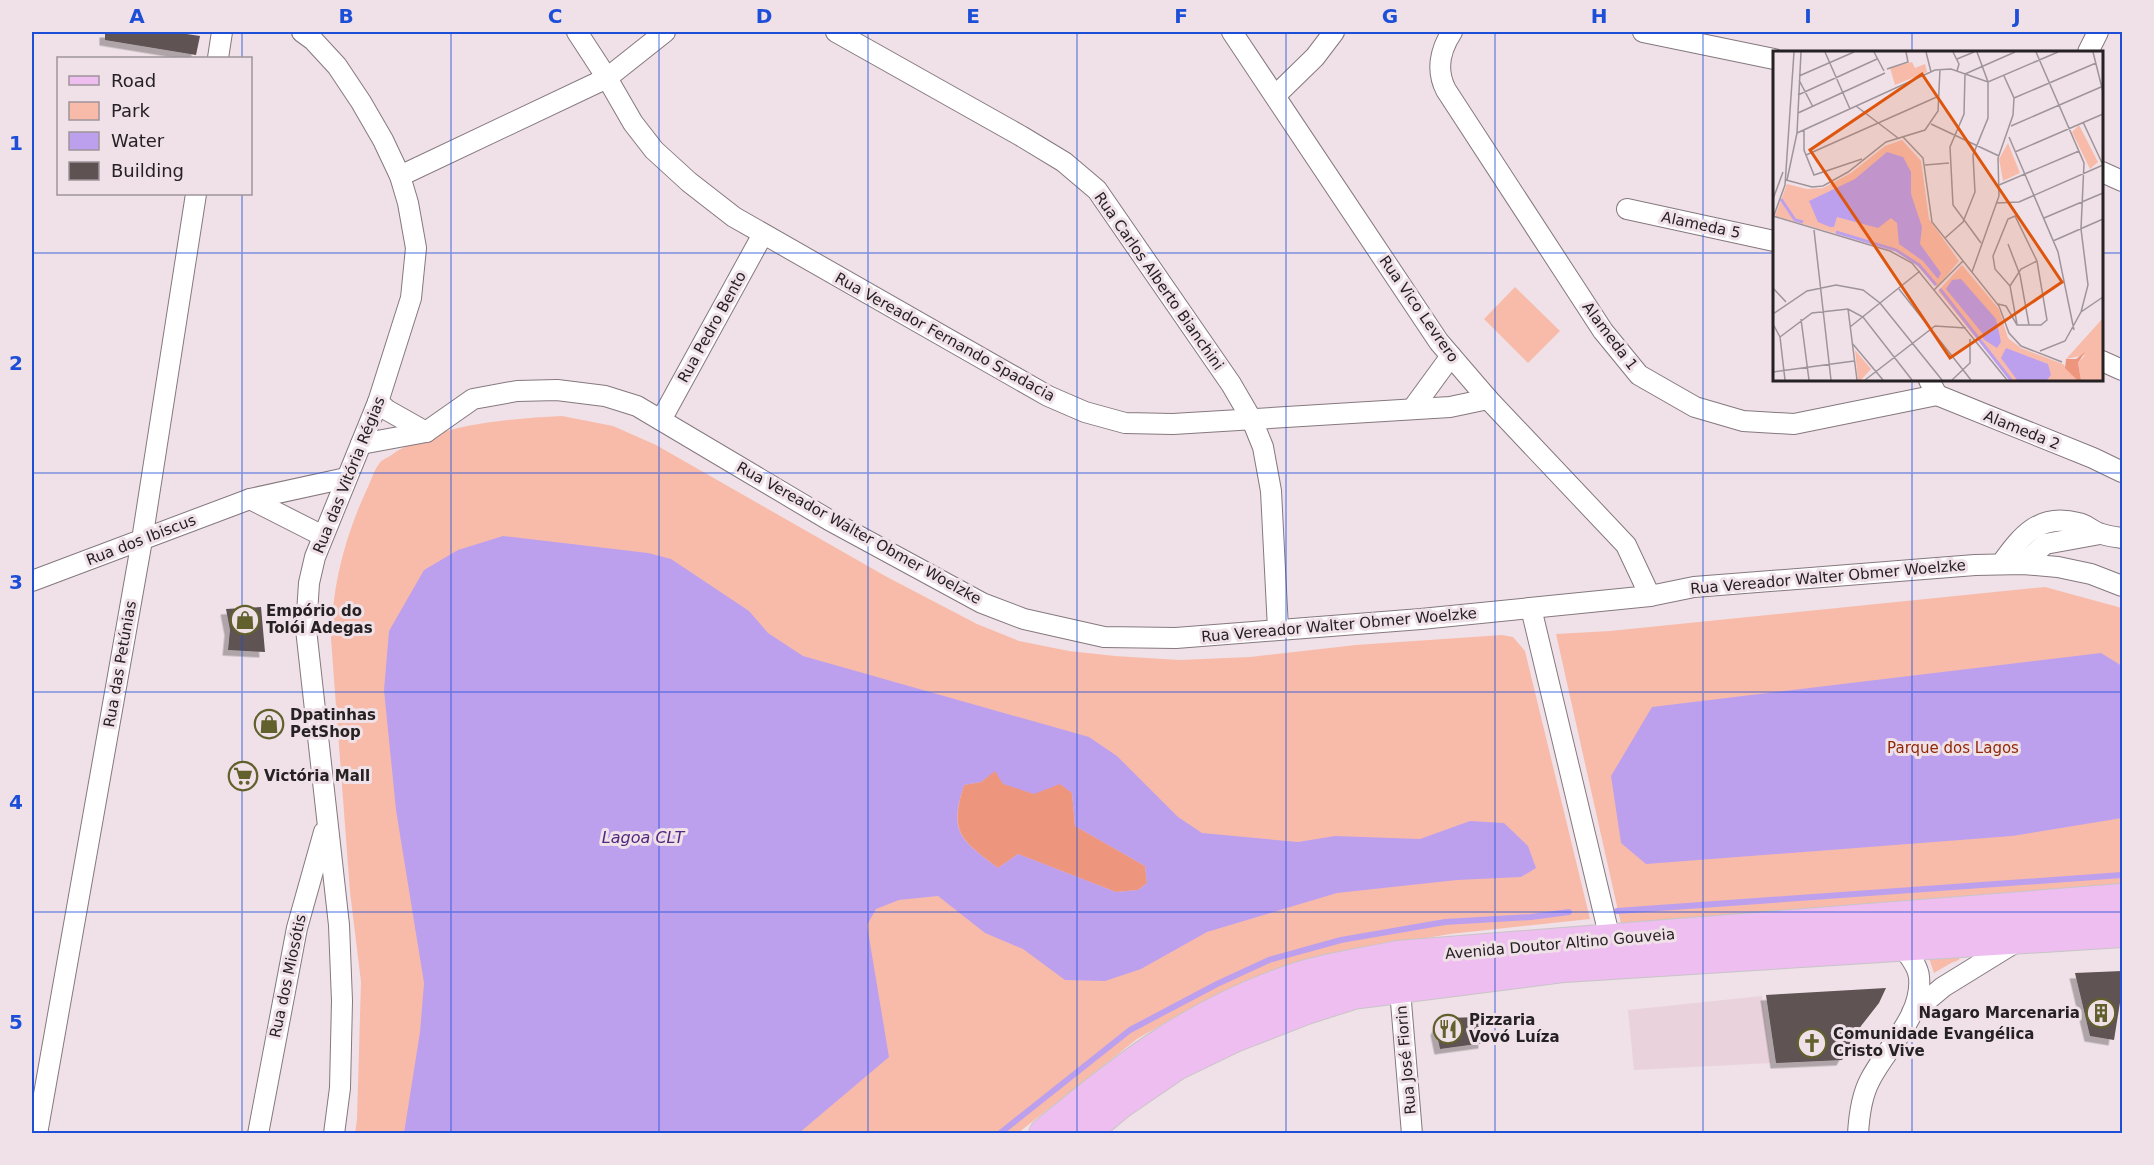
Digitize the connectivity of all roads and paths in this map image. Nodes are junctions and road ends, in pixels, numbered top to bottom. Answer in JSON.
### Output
{"nodes":[{"id":1,"x":222,"y":32,"type":"edge"},
{"id":2,"x":302,"y":32,"type":"edge"},
{"id":3,"x":577,"y":32,"type":"edge"},
{"id":4,"x":665,"y":32,"type":"edge"},
{"id":5,"x":836,"y":32,"type":"edge"},
{"id":6,"x":1232,"y":32,"type":"edge"},
{"id":7,"x":1334,"y":32,"type":"edge"},
{"id":8,"x":1452,"y":32,"type":"edge"},
{"id":9,"x":1643,"y":32,"type":"edge"},
{"id":10,"x":2098,"y":32,"type":"edge"},
{"id":11,"x":2088,"y":51,"type":"edge"},
{"id":12,"x":218,"y":57,"type":"edge"},
{"id":13,"x":1773,"y":59,"type":"edge"},
{"id":14,"x":607,"y":78,"type":"junction"},
{"id":15,"x":1276,"y":95,"type":"junction"},
{"id":16,"x":2103,"y":172,"type":"edge"},
{"id":17,"x":400,"y":176,"type":"junction"},
{"id":18,"x":2122,"y":181,"type":"edge"},
{"id":19,"x":196,"y":195,"type":"edge"},
{"id":20,"x":1627,"y":209,"type":"dead end"},
{"id":21,"x":763,"y":234,"type":"junction"},
{"id":22,"x":1773,"y":241,"type":"edge"},
{"id":23,"x":1451,"y":356,"type":"junction"},
{"id":24,"x":2103,"y":361,"type":"edge"},
{"id":25,"x":2122,"y":370,"type":"edge"},
{"id":26,"x":1933,"y":387,"type":"edge"},
{"id":27,"x":1488,"y":399,"type":"junction"},
{"id":28,"x":378,"y":402,"type":"junction"},
{"id":29,"x":1413,"y":408,"type":"junction"},
{"id":30,"x":661,"y":420,"type":"junction"},
{"id":31,"x":1252,"y":420,"type":"junction"},
{"id":32,"x":426,"y":432,"type":"junction"},
{"id":33,"x":361,"y":444,"type":"junction"},
{"id":34,"x":2122,"y":472,"type":"edge"},
{"id":35,"x":346,"y":478,"type":"junction"},
{"id":36,"x":250,"y":499,"type":"junction"},
{"id":37,"x":2100,"y":534,"type":"junction"},
{"id":38,"x":322,"y":536,"type":"junction"},
{"id":39,"x":2122,"y":538,"type":"edge"},
{"id":40,"x":142,"y":540,"type":"junction"},
{"id":41,"x":2001,"y":564,"type":"junction"},
{"id":42,"x":2023,"y":564,"type":"junction"},
{"id":43,"x":32,"y":581,"type":"edge"},
{"id":44,"x":2122,"y":586,"type":"edge"},
{"id":45,"x":1650,"y":596,"type":"junction"},
{"id":46,"x":1531,"y":608,"type":"junction"},
{"id":47,"x":1278,"y":629,"type":"junction"},
{"id":48,"x":327,"y":821,"type":"junction"},
{"id":49,"x":2122,"y":900,"type":"edge"},
{"id":50,"x":2025,"y":922,"type":"junction"},
{"id":51,"x":2121,"y":932,"type":"edge"},
{"id":52,"x":1610,"y":939,"type":"junction"},
{"id":53,"x":1901,"y":945,"type":"junction"},
{"id":54,"x":1564,"y":966,"type":"junction"},
{"id":55,"x":1399,"y":972,"type":"junction"},
{"id":56,"x":1912,"y":1013,"type":"junction"},
{"id":57,"x":37,"y":1134,"type":"edge"},
{"id":58,"x":258,"y":1134,"type":"edge"},
{"id":59,"x":334,"y":1134,"type":"edge"},
{"id":60,"x":1046,"y":1134,"type":"edge"},
{"id":61,"x":1082,"y":1134,"type":"edge"},
{"id":62,"x":1412,"y":1134,"type":"edge"},
{"id":63,"x":1858,"y":1134,"type":"edge"}],
"edges":[{"from":1,"to":12,"type":"street"},
{"from":2,"to":17,"type":"street","name":"Rua das Vitória Régias"},
{"from":3,"to":14,"type":"street","name":"Rua Vereador Fernando Spadacia"},
{"from":4,"to":14,"type":"street"},
{"from":5,"to":31,"type":"street","name":"Rua Carlos Alberto Bianchini"},
{"from":6,"to":15,"type":"street","name":"Rua Vico Levrero"},
{"from":7,"to":15,"type":"street"},
{"from":8,"to":26,"type":"street","name":"Alameda 1"},
{"from":9,"to":13,"type":"street"},
{"from":10,"to":11,"type":"street"},
{"from":14,"to":17,"type":"street"},
{"from":14,"to":21,"type":"street","name":"Rua Vereador Fernando Spadacia"},
{"from":15,"to":23,"type":"street","name":"Rua Vico Levrero"},
{"from":16,"to":18,"type":"street"},
{"from":17,"to":28,"type":"street","name":"Rua das Vitória Régias"},
{"from":19,"to":40,"type":"street","name":"Rua das Petúnias"},
{"from":20,"to":22,"type":"street","name":"Alameda 5"},
{"from":21,"to":30,"type":"street","name":"Rua Pedro Bento"},
{"from":21,"to":31,"type":"street","name":"Rua Vereador Fernando Spadacia"},
{"from":23,"to":27,"type":"street","name":"Rua Vico Levrero"},
{"from":23,"to":29,"type":"street"},
{"from":24,"to":25,"type":"street"},
{"from":26,"to":34,"type":"street","name":"Alameda 2"},
{"from":27,"to":29,"type":"street","name":"Rua Vereador Fernando Spadacia"},
{"from":27,"to":45,"type":"street","name":"Rua Vico Levrero"},
{"from":28,"to":32,"type":"street"},
{"from":28,"to":33,"type":"street","name":"Rua das Vitória Régias"},
{"from":29,"to":31,"type":"street","name":"Rua Vereador Fernando Spadacia"},
{"from":30,"to":32,"type":"street","name":"Rua Vereador Walter Obmer Woelzke"},
{"from":30,"to":47,"type":"street","name":"Rua Vereador Walter Obmer Woelzke"},
{"from":31,"to":47,"type":"street","name":"Rua Carlos Alberto Bianchini"},
{"from":32,"to":33,"type":"street","name":"Rua Vereador Walter Obmer Woelzke"},
{"from":33,"to":35,"type":"street","name":"Rua das Vitória Régias"},
{"from":35,"to":36,"type":"street","name":"Rua dos Ibiscus"},
{"from":35,"to":38,"type":"street","name":"Rua das Vitória Régias"},
{"from":36,"to":38,"type":"street"},
{"from":36,"to":40,"type":"street","name":"Rua dos Ibiscus"},
{"from":37,"to":39,"type":"street"},
{"from":37,"to":41,"type":"street"},
{"from":37,"to":42,"type":"street"},
{"from":38,"to":48,"type":"street","name":"Rua das Vitória Régias"},
{"from":40,"to":43,"type":"street","name":"Rua dos Ibiscus"},
{"from":40,"to":57,"type":"street","name":"Rua das Petúnias"},
{"from":41,"to":42,"type":"street","name":"Rua Vereador Walter Obmer Woelzke"},
{"from":41,"to":45,"type":"street","name":"Rua Vereador Walter Obmer Woelzke"},
{"from":42,"to":44,"type":"street","name":"Rua Vereador Walter Obmer Woelzke"},
{"from":45,"to":46,"type":"street","name":"Rua Vereador Walter Obmer Woelzke"},
{"from":46,"to":47,"type":"street","name":"Rua Vereador Walter Obmer Woelzke"},
{"from":46,"to":52,"type":"street"},
{"from":48,"to":58,"type":"street","name":"Rua dos Miosótis"},
{"from":48,"to":59,"type":"street","name":"Rua das Vitória Régias"},
{"from":49,"to":50,"type":"main road","name":"Avenida Doutor Altino Gouveia"},
{"from":50,"to":51,"type":"main road","name":"Avenida Doutor Altino Gouveia"},
{"from":50,"to":52,"type":"main road","name":"Avenida Doutor Altino Gouveia"},
{"from":50,"to":53,"type":"main road","name":"Avenida Doutor Altino Gouveia"},
{"from":50,"to":56,"type":"street"},
{"from":52,"to":54,"type":"street"},
{"from":52,"to":55,"type":"main road","name":"Avenida Doutor Altino Gouveia"},
{"from":53,"to":54,"type":"main road","name":"Avenida Doutor Altino Gouveia"},
{"from":53,"to":56,"type":"street"},
{"from":54,"to":55,"type":"main road","name":"Avenida Doutor Altino Gouveia"},
{"from":55,"to":60,"type":"main road","name":"Avenida Doutor Altino Gouveia"},
{"from":55,"to":61,"type":"main road","name":"Avenida Doutor Altino Gouveia"},
{"from":55,"to":62,"type":"street","name":"Rua José Fiorin"},
{"from":56,"to":63,"type":"street"}]}
